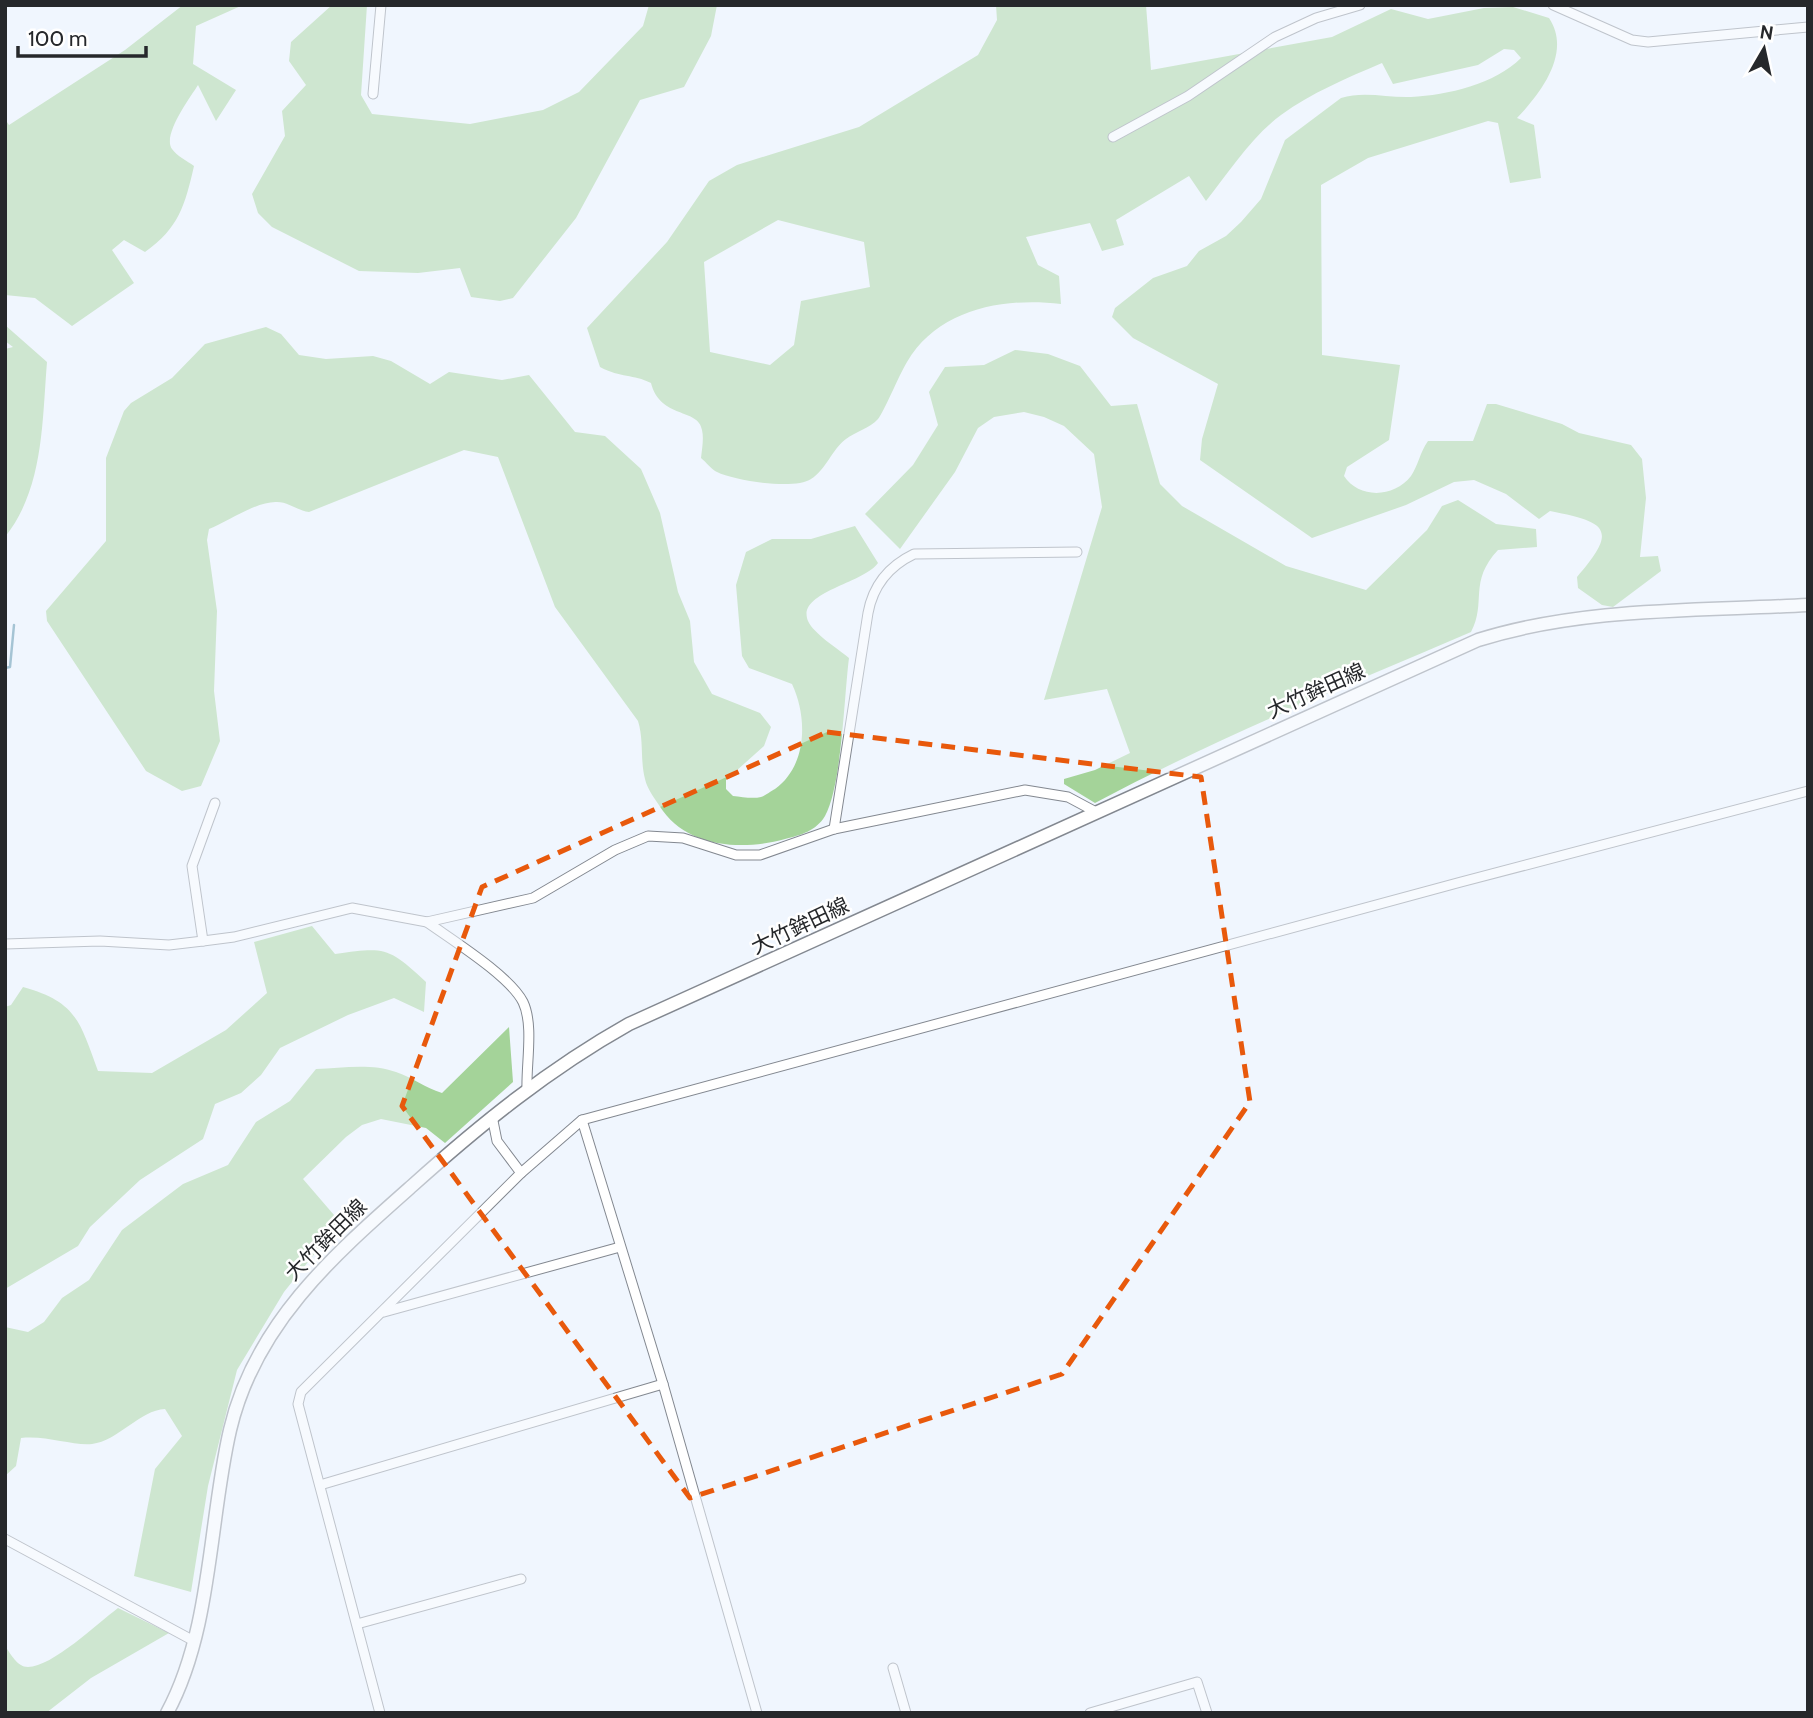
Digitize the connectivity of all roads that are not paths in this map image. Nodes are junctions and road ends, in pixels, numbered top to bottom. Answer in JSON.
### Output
{"nodes":[{"id":1,"x":381,"y":5,"type":"edge"},
{"id":2,"x":1360,"y":5,"type":"edge"},
{"id":3,"x":1553,"y":5,"type":"edge"},
{"id":4,"x":1808,"y":27,"type":"edge"},
{"id":5,"x":373,"y":94,"type":"dead end"},
{"id":6,"x":1112,"y":137,"type":"dead end"},
{"id":7,"x":1077,"y":552,"type":"dead end"},
{"id":8,"x":1808,"y":605,"type":"edge"},
{"id":9,"x":1808,"y":791,"type":"edge"},
{"id":10,"x":215,"y":803,"type":"dead end"},
{"id":11,"x":1096,"y":813,"type":"junction"},
{"id":12,"x":834,"y":828,"type":"junction"},
{"id":13,"x":1423,"y":886,"type":"dead end"},
{"id":14,"x":1438,"y":890,"type":"junction"},
{"id":15,"x":427,"y":922,"type":"junction"},
{"id":16,"x":202,"y":941,"type":"junction"},
{"id":17,"x":5,"y":944,"type":"edge"},
{"id":18,"x":527,"y":1089,"type":"junction"},
{"id":19,"x":492,"y":1116,"type":"junction"},
{"id":20,"x":582,"y":1121,"type":"junction"},
{"id":21,"x":521,"y":1173,"type":"junction"},
{"id":22,"x":620,"y":1247,"type":"junction"},
{"id":23,"x":382,"y":1313,"type":"junction"},
{"id":24,"x":663,"y":1384,"type":"junction"},
{"id":25,"x":320,"y":1485,"type":"junction"},
{"id":26,"x":5,"y":1539,"type":"edge"},
{"id":27,"x":521,"y":1579,"type":"dead end"},
{"id":28,"x":357,"y":1624,"type":"junction"},
{"id":29,"x":194,"y":1641,"type":"junction"},
{"id":30,"x":894,"y":1668,"type":"dead end"},
{"id":31,"x":167,"y":1713,"type":"edge"},
{"id":32,"x":380,"y":1713,"type":"edge"},
{"id":33,"x":757,"y":1713,"type":"edge"},
{"id":34,"x":905,"y":1713,"type":"edge"},
{"id":35,"x":1090,"y":1713,"type":"edge"},
{"id":36,"x":1207,"y":1713,"type":"edge"}],
"edges":[{"from":1,"to":5,"type":"street"},
{"from":2,"to":6,"type":"street"},
{"from":3,"to":4,"type":"street"},
{"from":7,"to":12,"type":"street"},
{"from":8,"to":11,"type":"main road","name":"大竹鉾田線"},
{"from":9,"to":14,"type":"street"},
{"from":10,"to":16,"type":"street"},
{"from":11,"to":12,"type":"street"},
{"from":11,"to":18,"type":"main road","name":"大竹鉾田線"},
{"from":12,"to":15,"type":"street"},
{"from":13,"to":14,"type":"street"},
{"from":14,"to":20,"type":"street"},
{"from":15,"to":16,"type":"street"},
{"from":15,"to":18,"type":"street"},
{"from":16,"to":17,"type":"street"},
{"from":18,"to":19,"type":"main road","name":"大竹鉾田線"},
{"from":19,"to":21,"type":"street"},
{"from":19,"to":29,"type":"main road","name":"大竹鉾田線"},
{"from":20,"to":21,"type":"street"},
{"from":20,"to":22,"type":"street"},
{"from":21,"to":23,"type":"street"},
{"from":22,"to":23,"type":"street"},
{"from":22,"to":24,"type":"street"},
{"from":23,"to":25,"type":"street"},
{"from":24,"to":25,"type":"street"},
{"from":24,"to":33,"type":"street"},
{"from":25,"to":28,"type":"street"},
{"from":26,"to":29,"type":"street"},
{"from":27,"to":28,"type":"street"},
{"from":28,"to":32,"type":"street"},
{"from":29,"to":31,"type":"main road","name":"大竹鉾田線"},
{"from":30,"to":34,"type":"street"},
{"from":35,"to":36,"type":"street"}]}
